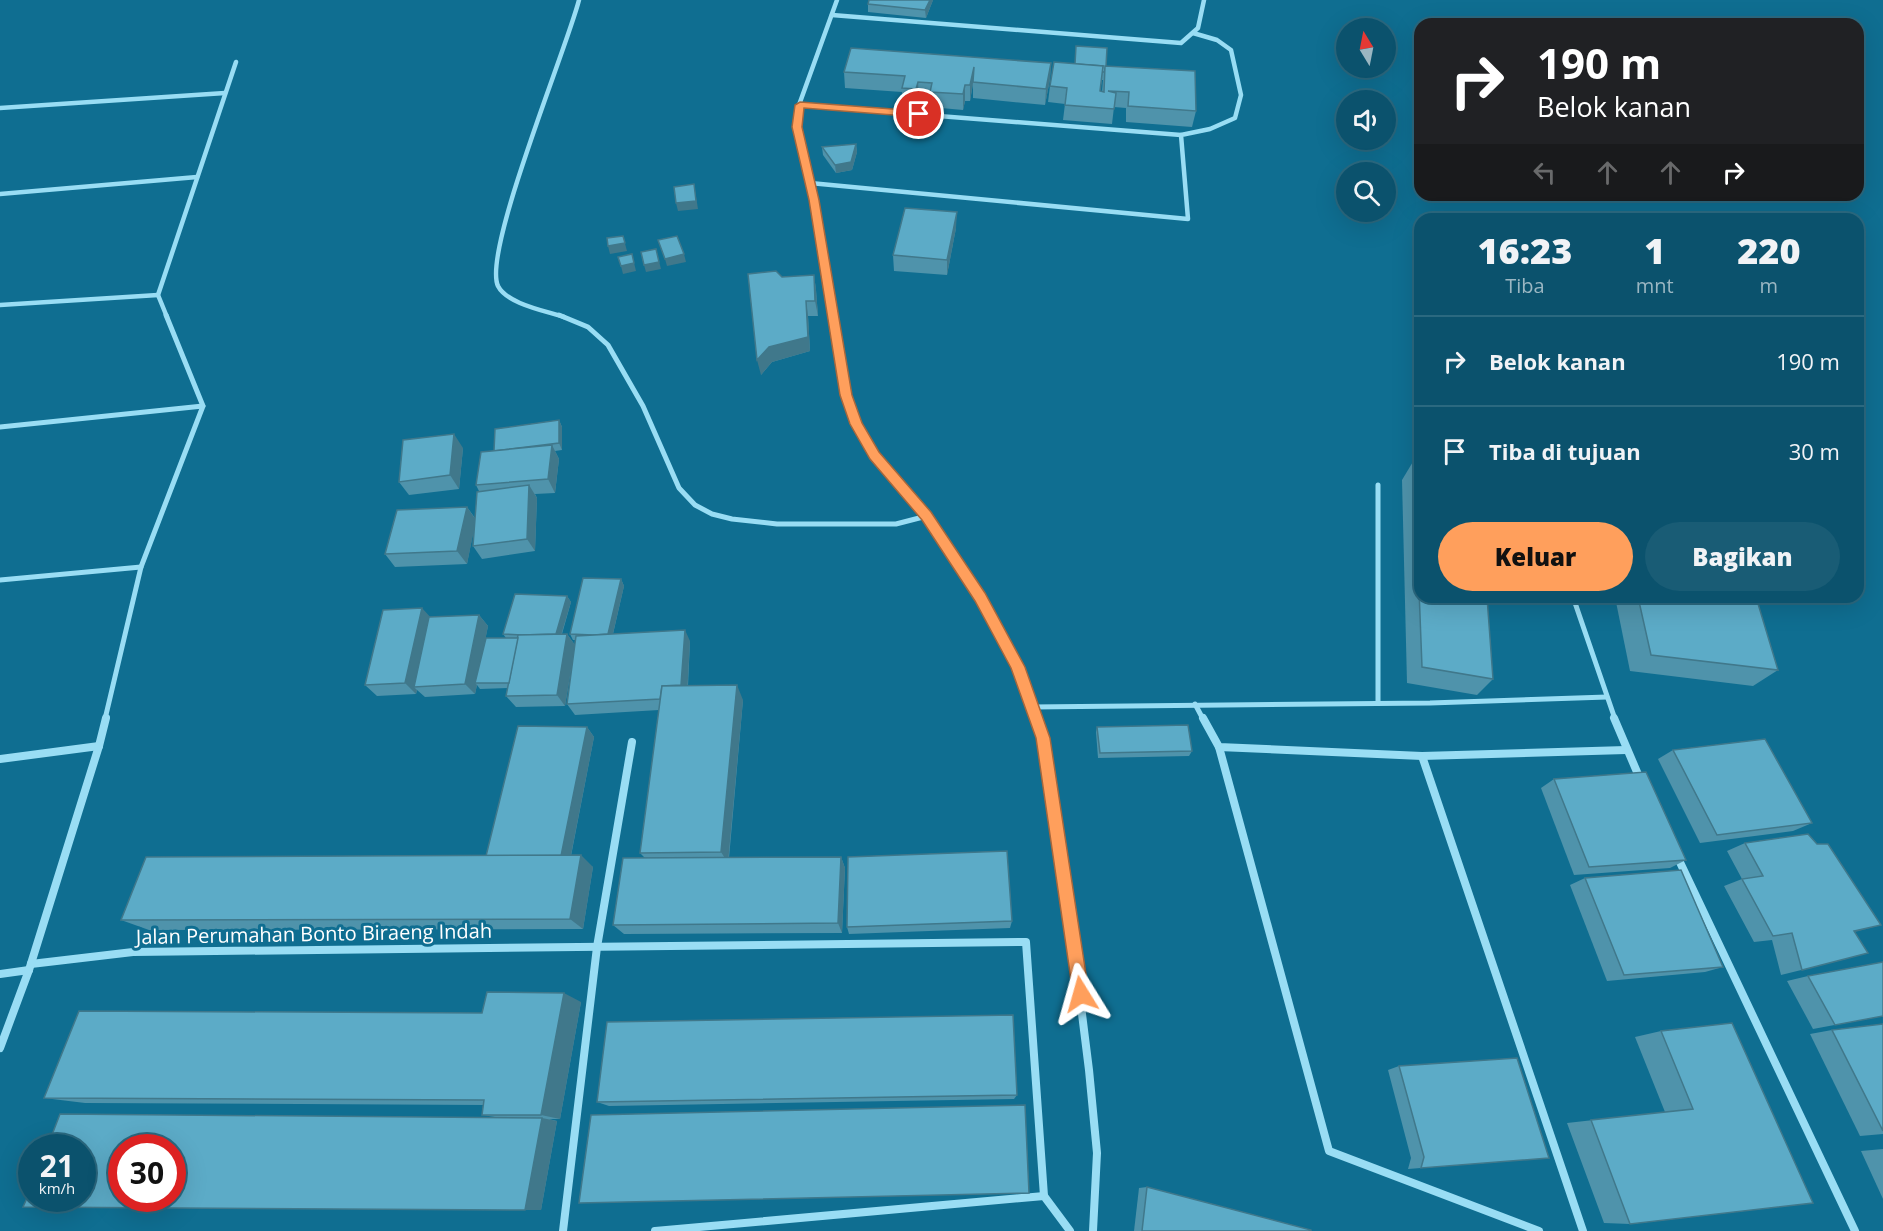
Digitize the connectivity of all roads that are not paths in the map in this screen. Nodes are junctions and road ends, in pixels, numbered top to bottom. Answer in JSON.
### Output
{"nodes":[{"id":1,"x":579,"y":0,"type":"edge"},
{"id":2,"x":837,"y":0,"type":"edge"},
{"id":3,"x":1204,"y":0,"type":"edge"},
{"id":4,"x":832,"y":15,"type":"junction"},
{"id":5,"x":1193,"y":33,"type":"junction"},
{"id":6,"x":236,"y":62,"type":"dead end"},
{"id":7,"x":225,"y":93,"type":"junction"},
{"id":8,"x":800,"y":105,"type":"junction"},
{"id":9,"x":0,"y":108,"type":"edge"},
{"id":10,"x":1181,"y":135,"type":"junction"},
{"id":11,"x":197,"y":177,"type":"junction"},
{"id":12,"x":810,"y":183,"type":"junction"},
{"id":13,"x":0,"y":194,"type":"edge"},
{"id":14,"x":158,"y":295,"type":"junction"},
{"id":15,"x":0,"y":305,"type":"edge"},
{"id":16,"x":203,"y":406,"type":"junction"},
{"id":17,"x":0,"y":427,"type":"edge"},
{"id":18,"x":1378,"y":484,"type":"dead end"},
{"id":19,"x":927,"y":516,"type":"junction"},
{"id":20,"x":141,"y":567,"type":"junction"},
{"id":21,"x":0,"y":580,"type":"edge"},
{"id":22,"x":1575,"y":603,"type":"edge"},
{"id":23,"x":1607,"y":697,"type":"junction"},
{"id":24,"x":1378,"y":703,"type":"junction"},
{"id":25,"x":1195,"y":704,"type":"junction"},
{"id":26,"x":1032,"y":707,"type":"junction"},
{"id":27,"x":632,"y":742,"type":"dead end"},
{"id":28,"x":99,"y":746,"type":"junction"},
{"id":29,"x":1219,"y":747,"type":"junction"},
{"id":30,"x":1626,"y":750,"type":"junction"},
{"id":31,"x":1422,"y":756,"type":"junction"},
{"id":32,"x":0,"y":759,"type":"edge"},
{"id":33,"x":1641,"y":782,"type":"edge"},
{"id":34,"x":1672,"y":846,"type":"edge"},
{"id":35,"x":597,"y":947,"type":"junction"},
{"id":36,"x":30,"y":967,"type":"junction"},
{"id":37,"x":0,"y":974,"type":"edge"},
{"id":38,"x":0,"y":1048,"type":"edge"},
{"id":39,"x":1044,"y":1196,"type":"junction"},
{"id":40,"x":563,"y":1231,"type":"edge"},
{"id":41,"x":655,"y":1231,"type":"edge"},
{"id":42,"x":1070,"y":1231,"type":"edge"},
{"id":43,"x":1093,"y":1231,"type":"edge"},
{"id":44,"x":1539,"y":1231,"type":"edge"},
{"id":45,"x":1583,"y":1231,"type":"edge"},
{"id":46,"x":1855,"y":1231,"type":"edge"}],
"edges":[{"from":1,"to":19,"type":"street"},
{"from":2,"to":4,"type":"street"},
{"from":3,"to":5,"type":"street"},
{"from":4,"to":5,"type":"street"},
{"from":4,"to":8,"type":"street"},
{"from":5,"to":10,"type":"street"},
{"from":6,"to":7,"type":"street"},
{"from":7,"to":9,"type":"street"},
{"from":7,"to":11,"type":"street"},
{"from":8,"to":10,"type":"street"},
{"from":8,"to":12,"type":"street"},
{"from":10,"to":12,"type":"street"},
{"from":11,"to":13,"type":"street"},
{"from":11,"to":14,"type":"street"},
{"from":12,"to":19,"type":"street"},
{"from":14,"to":15,"type":"street"},
{"from":14,"to":16,"type":"street"},
{"from":16,"to":17,"type":"street"},
{"from":16,"to":20,"type":"street"},
{"from":18,"to":24,"type":"street"},
{"from":19,"to":26,"type":"street"},
{"from":20,"to":21,"type":"street"},
{"from":20,"to":28,"type":"street"},
{"from":22,"to":23,"type":"street"},
{"from":23,"to":24,"type":"street"},
{"from":23,"to":30,"type":"street"},
{"from":24,"to":25,"type":"street"},
{"from":25,"to":26,"type":"street"},
{"from":25,"to":29,"type":"street"},
{"from":26,"to":43,"type":"street"},
{"from":27,"to":35,"type":"street"},
{"from":28,"to":32,"type":"street"},
{"from":28,"to":36,"type":"street"},
{"from":29,"to":31,"type":"street"},
{"from":29,"to":44,"type":"street"},
{"from":30,"to":31,"type":"street"},
{"from":30,"to":33,"type":"street"},
{"from":31,"to":45,"type":"street"},
{"from":34,"to":46,"type":"street"},
{"from":35,"to":36,"type":"street","name":"Jalan Perumahan Bonto Biraeng Indah"},
{"from":35,"to":39,"type":"street","name":"Jalan Perumahan Bonto Biraeng Indah"},
{"from":35,"to":40,"type":"street"},
{"from":36,"to":37,"type":"street","name":"Jalan Perumahan Bonto Biraeng Indah"},
{"from":36,"to":38,"type":"street"},
{"from":39,"to":41,"type":"street"},
{"from":39,"to":42,"type":"street"}]}
